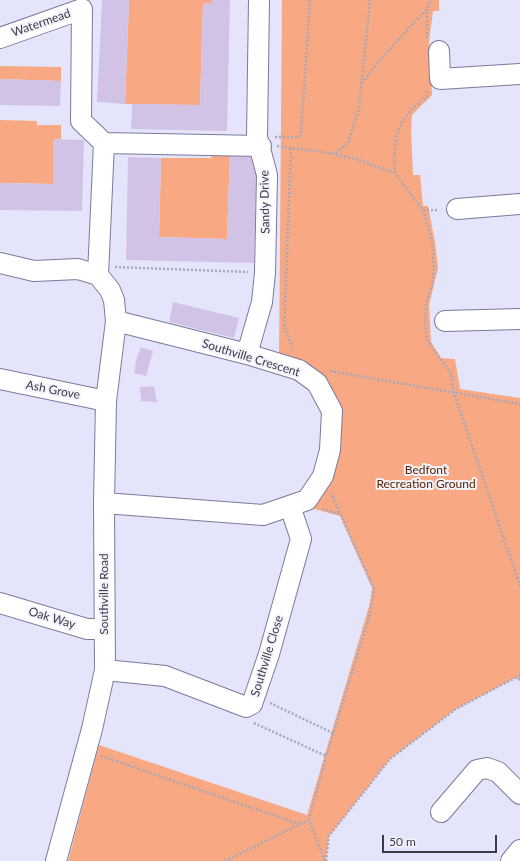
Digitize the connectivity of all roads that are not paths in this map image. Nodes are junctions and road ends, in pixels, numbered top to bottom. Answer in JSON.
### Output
{"nodes":[{"id":1,"x":259,"y":0,"type":"edge"},
{"id":2,"x":0,"y":38,"type":"edge"},
{"id":3,"x":433,"y":45,"type":"road end"},
{"id":4,"x":520,"y":74,"type":"edge"},
{"id":5,"x":259,"y":142,"type":"junction"},
{"id":6,"x":104,"y":143,"type":"junction"},
{"id":7,"x":520,"y":204,"type":"edge"},
{"id":8,"x":447,"y":209,"type":"road end"},
{"id":9,"x":0,"y":262,"type":"edge"},
{"id":10,"x":98,"y":271,"type":"junction"},
{"id":11,"x":520,"y":319,"type":"edge"},
{"id":12,"x":116,"y":321,"type":"junction"},
{"id":13,"x":445,"y":321,"type":"dead end"},
{"id":14,"x":247,"y":354,"type":"junction"},
{"id":15,"x":0,"y":380,"type":"edge"},
{"id":16,"x":106,"y":401,"type":"junction"},
{"id":17,"x":104,"y":503,"type":"junction"},
{"id":18,"x":290,"y":506,"type":"junction"},
{"id":19,"x":0,"y":603,"type":"edge"},
{"id":20,"x":104,"y":629,"type":"junction"},
{"id":21,"x":105,"y":670,"type":"junction"},
{"id":22,"x":520,"y":794,"type":"edge"},
{"id":23,"x":441,"y":812,"type":"dead end"},
{"id":24,"x":520,"y":850,"type":"edge"},
{"id":25,"x":56,"y":861,"type":"edge"},
{"id":26,"x":511,"y":861,"type":"edge"}],
"edges":[{"from":1,"to":5,"type":"street","name":"Sandy Drive"},
{"from":2,"to":6,"type":"street","name":"Watermead"},
{"from":3,"to":4,"type":"street"},
{"from":5,"to":6,"type":"street"},
{"from":5,"to":14,"type":"street","name":"Sandy Drive"},
{"from":6,"to":10,"type":"street"},
{"from":7,"to":8,"type":"street"},
{"from":9,"to":10,"type":"street"},
{"from":10,"to":12,"type":"street"},
{"from":11,"to":13,"type":"street"},
{"from":12,"to":14,"type":"street","name":"Southville Crescent"},
{"from":12,"to":16,"type":"street","name":"Southville Road"},
{"from":14,"to":18,"type":"street","name":"Southville Crescent"},
{"from":15,"to":16,"type":"street","name":"Ash Grove"},
{"from":16,"to":17,"type":"street","name":"Southville Road"},
{"from":17,"to":18,"type":"street","name":"Southville Crescent"},
{"from":17,"to":20,"type":"street","name":"Southville Road"},
{"from":18,"to":21,"type":"street","name":"Southville Close"},
{"from":19,"to":20,"type":"street","name":"Oak Way"},
{"from":20,"to":21,"type":"street","name":"Southville Road"},
{"from":21,"to":25,"type":"street","name":"Southville Road"},
{"from":22,"to":23,"type":"street"},
{"from":24,"to":26,"type":"street"}]}
